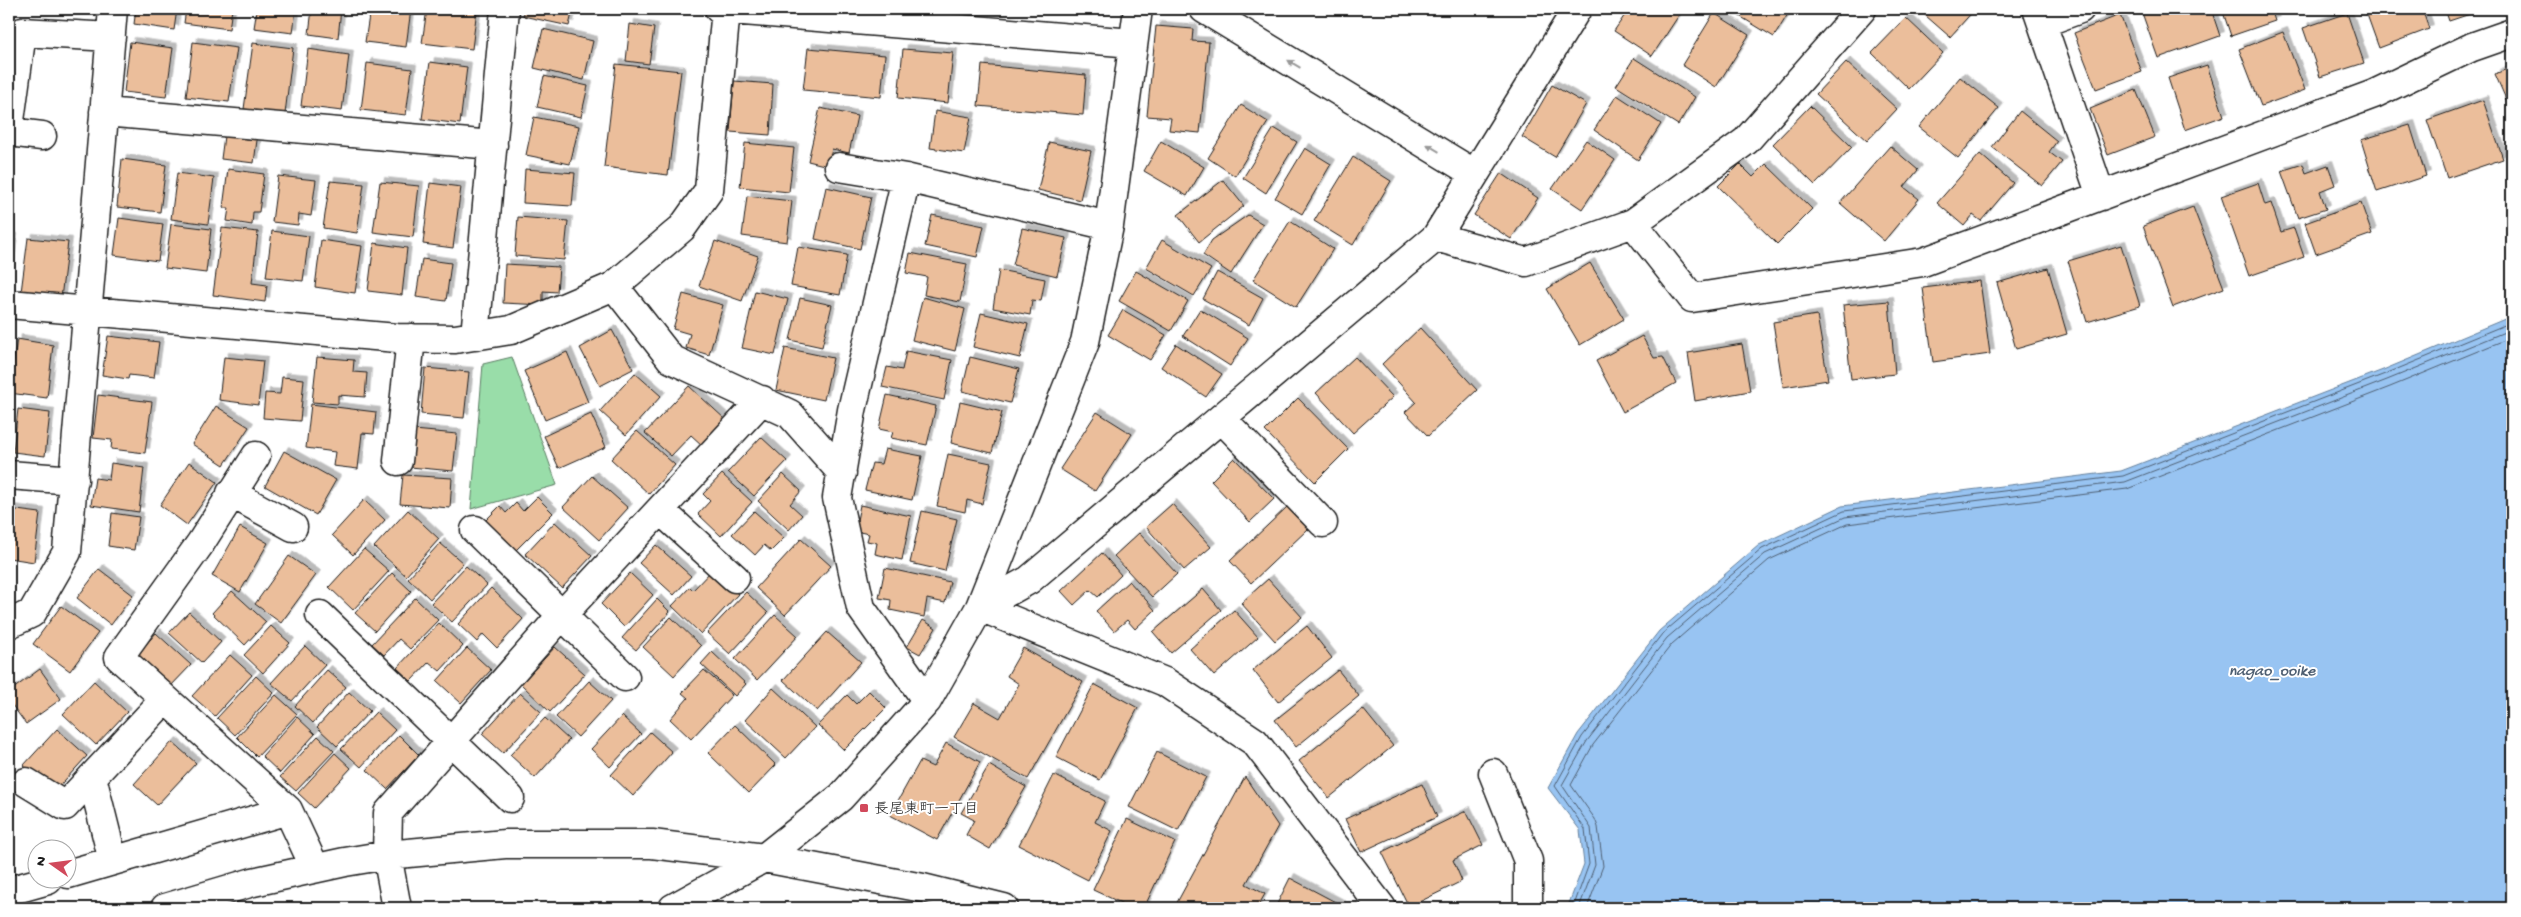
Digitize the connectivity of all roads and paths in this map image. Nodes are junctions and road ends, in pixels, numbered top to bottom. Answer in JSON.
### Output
{"nodes":[{"id":1,"x":113,"y":9,"type":"edge"},
{"id":2,"x":505,"y":9,"type":"edge"},
{"id":3,"x":724,"y":9,"type":"edge"},
{"id":4,"x":1138,"y":9,"type":"edge"},
{"id":5,"x":1204,"y":9,"type":"edge"},
{"id":6,"x":1577,"y":9,"type":"edge"},
{"id":7,"x":1862,"y":9,"type":"edge"},
{"id":8,"x":2080,"y":9,"type":"edge"},
{"id":9,"x":2039,"y":16,"type":"edge"},
{"id":10,"x":928,"y":17,"type":"edge"},
{"id":11,"x":2512,"y":32,"type":"edge"},
{"id":12,"x":111,"y":37,"type":"junction"},
{"id":13,"x":1133,"y":44,"type":"junction"},
{"id":14,"x":104,"y":112,"type":"junction"},
{"id":15,"x":9,"y":128,"type":"edge"},
{"id":16,"x":9,"y":132,"type":"edge"},
{"id":17,"x":42,"y":136,"type":"dead end"},
{"id":18,"x":493,"y":144,"type":"junction"},
{"id":19,"x":840,"y":167,"type":"dead end"},
{"id":20,"x":1475,"y":174,"type":"junction"},
{"id":21,"x":906,"y":178,"type":"junction"},
{"id":22,"x":2101,"y":196,"type":"junction"},
{"id":23,"x":1633,"y":223,"type":"junction"},
{"id":24,"x":1109,"y":226,"type":"junction"},
{"id":25,"x":1436,"y":237,"type":"junction"},
{"id":26,"x":614,"y":286,"type":"junction"},
{"id":27,"x":9,"y":304,"type":"edge"},
{"id":28,"x":87,"y":311,"type":"junction"},
{"id":29,"x":475,"y":336,"type":"junction"},
{"id":30,"x":411,"y":338,"type":"junction"},
{"id":31,"x":762,"y":400,"type":"junction"},
{"id":32,"x":1221,"y":418,"type":"junction"},
{"id":33,"x":256,"y":456,"type":"dead end"},
{"id":34,"x":398,"y":461,"type":"dead end"},
{"id":35,"x":842,"y":473,"type":"junction"},
{"id":36,"x":9,"y":475,"type":"edge"},
{"id":37,"x":74,"y":480,"type":"junction"},
{"id":38,"x":231,"y":493,"type":"junction"},
{"id":39,"x":660,"y":510,"type":"junction"},
{"id":40,"x":1323,"y":523,"type":"dead end"},
{"id":41,"x":293,"y":527,"type":"dead end"},
{"id":42,"x":475,"y":530,"type":"dead end"},
{"id":43,"x":736,"y":578,"type":"dead end"},
{"id":44,"x":980,"y":607,"type":"junction"},
{"id":45,"x":320,"y":614,"type":"dead end"},
{"id":46,"x":562,"y":615,"type":"junction"},
{"id":47,"x":9,"y":624,"type":"edge"},
{"id":48,"x":626,"y":677,"type":"dead end"},
{"id":49,"x":165,"y":698,"type":"junction"},
{"id":50,"x":928,"y":701,"type":"junction"},
{"id":51,"x":452,"y":741,"type":"junction"},
{"id":52,"x":1493,"y":773,"type":"dead end"},
{"id":53,"x":92,"y":777,"type":"junction"},
{"id":54,"x":26,"y":782,"type":"dead end"},
{"id":55,"x":510,"y":798,"type":"dead end"},
{"id":56,"x":288,"y":810,"type":"junction"},
{"id":57,"x":387,"y":855,"type":"junction"},
{"id":58,"x":764,"y":858,"type":"junction"},
{"id":59,"x":113,"y":861,"type":"junction"},
{"id":60,"x":315,"y":868,"type":"junction"},
{"id":61,"x":78,"y":871,"type":"edge"},
{"id":62,"x":28,"y":886,"type":"edge"},
{"id":63,"x":9,"y":891,"type":"edge"},
{"id":64,"x":165,"y":908,"type":"edge"},
{"id":65,"x":397,"y":908,"type":"edge"},
{"id":66,"x":674,"y":908,"type":"edge"},
{"id":67,"x":1004,"y":908,"type":"edge"},
{"id":68,"x":1382,"y":908,"type":"edge"},
{"id":69,"x":1528,"y":908,"type":"edge"}],
"edges":[{"from":1,"to":12,"type":"street"},
{"from":2,"to":18,"type":"street"},
{"from":3,"to":10,"type":"street"},
{"from":3,"to":26,"type":"street"},
{"from":4,"to":13,"type":"street"},
{"from":20,"to":5,"type":"street","one_way":true},
{"from":6,"to":20,"type":"street"},
{"from":7,"to":23,"type":"street"},
{"from":8,"to":9,"type":"street"},
{"from":9,"to":22,"type":"street"},
{"from":10,"to":13,"type":"street"},
{"from":11,"to":22,"type":"street"},
{"from":12,"to":14,"type":"street"},
{"from":12,"to":15,"type":"street"},
{"from":13,"to":24,"type":"street"},
{"from":14,"to":18,"type":"street"},
{"from":14,"to":28,"type":"street"},
{"from":16,"to":17,"type":"street"},
{"from":18,"to":29,"type":"street"},
{"from":19,"to":21,"type":"street"},
{"from":20,"to":25,"type":"street"},
{"from":21,"to":24,"type":"street"},
{"from":21,"to":35,"type":"street"},
{"from":22,"to":23,"type":"street"},
{"from":23,"to":25,"type":"street"},
{"from":24,"to":44,"type":"street"},
{"from":25,"to":32,"type":"street"},
{"from":26,"to":29,"type":"street"},
{"from":26,"to":31,"type":"street"},
{"from":27,"to":28,"type":"street"},
{"from":28,"to":30,"type":"street"},
{"from":28,"to":37,"type":"street"},
{"from":29,"to":30,"type":"street"},
{"from":30,"to":34,"type":"street"},
{"from":31,"to":35,"type":"street"},
{"from":31,"to":39,"type":"street"},
{"from":32,"to":40,"type":"street"},
{"from":32,"to":44,"type":"street"},
{"from":33,"to":38,"type":"street"},
{"from":35,"to":50,"type":"street"},
{"from":36,"to":37,"type":"street"},
{"from":37,"to":47,"type":"street"},
{"from":38,"to":41,"type":"street"},
{"from":38,"to":49,"type":"street"},
{"from":39,"to":43,"type":"street"},
{"from":39,"to":46,"type":"street"},
{"from":42,"to":46,"type":"street"},
{"from":44,"to":50,"type":"street"},
{"from":44,"to":68,"type":"street"},
{"from":45,"to":51,"type":"street"},
{"from":46,"to":48,"type":"street"},
{"from":46,"to":51,"type":"street"},
{"from":49,"to":53,"type":"street"},
{"from":49,"to":56,"type":"street"},
{"from":50,"to":58,"type":"street"},
{"from":51,"to":55,"type":"street"},
{"from":51,"to":57,"type":"street"},
{"from":52,"to":69,"type":"street"},
{"from":53,"to":54,"type":"street"},
{"from":53,"to":59,"type":"street"},
{"from":56,"to":59,"type":"street"},
{"from":56,"to":60,"type":"street"},
{"from":57,"to":58,"type":"street"},
{"from":57,"to":60,"type":"street"},
{"from":57,"to":65,"type":"street"},
{"from":58,"to":66,"type":"street"},
{"from":58,"to":67,"type":"street"},
{"from":59,"to":61,"type":"street"},
{"from":60,"to":64,"type":"street"},
{"from":62,"to":63,"type":"street"}]}
